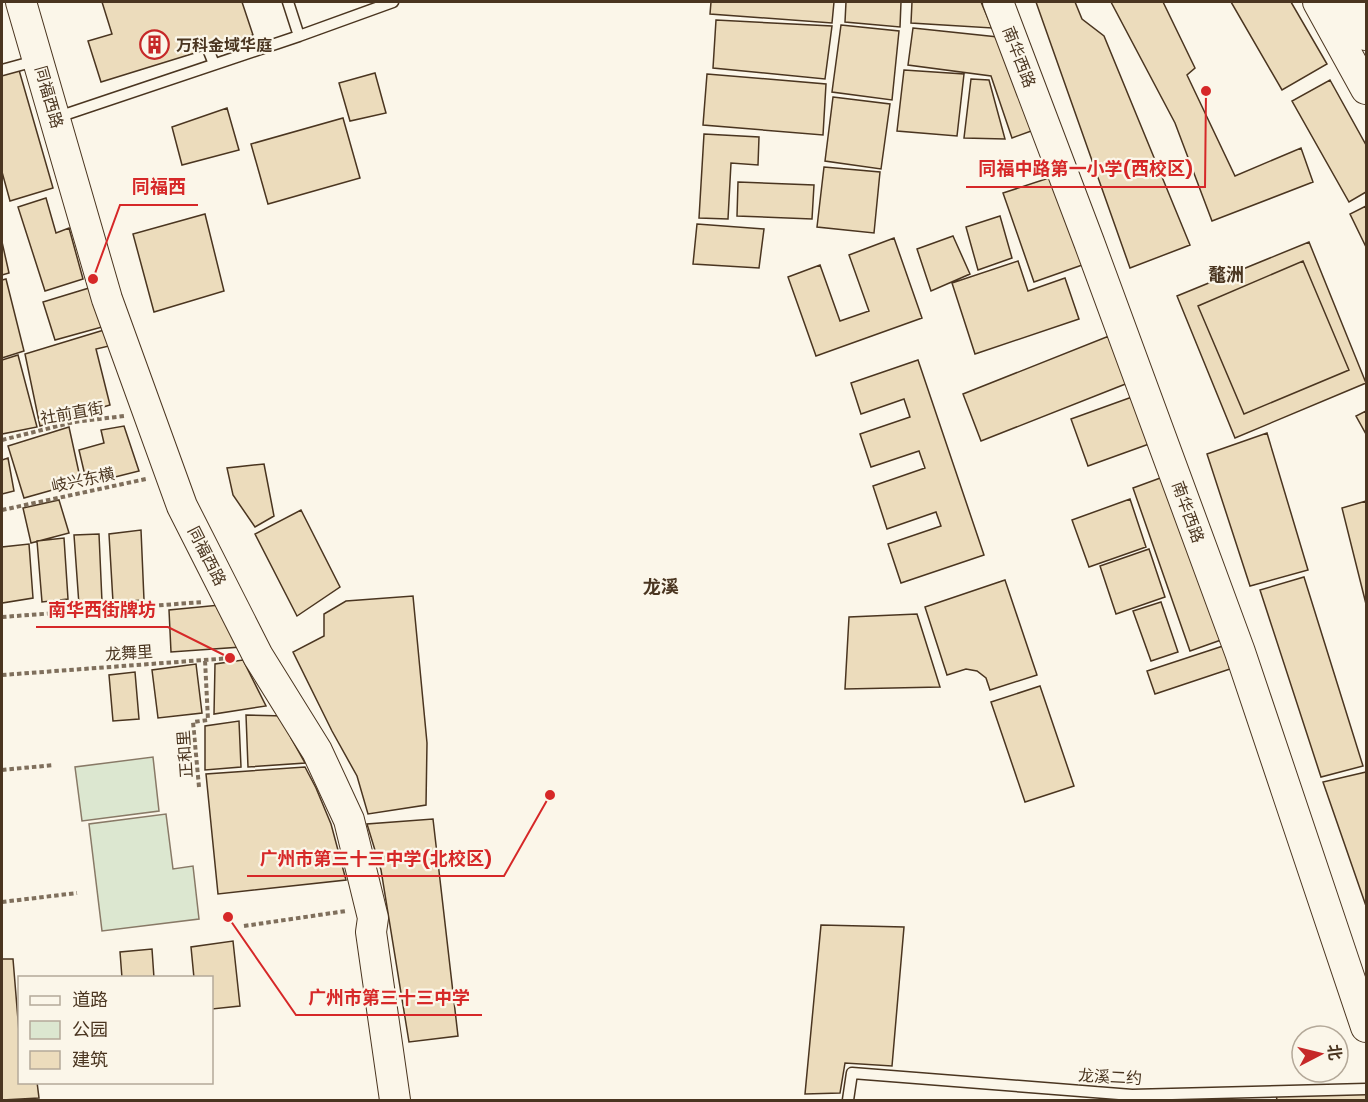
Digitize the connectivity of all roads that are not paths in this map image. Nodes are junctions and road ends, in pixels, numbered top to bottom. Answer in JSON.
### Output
{"nodes":[{"id":1,"x":21,"y":2,"type":"edge"},
{"id":2,"x":288,"y":2,"type":"edge"},
{"id":3,"x":393,"y":2,"type":"edge"},
{"id":4,"x":998,"y":2,"type":"edge"},
{"id":5,"x":1318,"y":2,"type":"edge"},
{"id":6,"x":1348,"y":2,"type":"edge"},
{"id":7,"x":1366,"y":35,"type":"edge"},
{"id":8,"x":299,"y":36,"type":"junction"},
{"id":9,"x":208,"y":48,"type":"dead end"},
{"id":10,"x":38,"y":60,"type":"junction"},
{"id":11,"x":213,"y":64,"type":"junction"},
{"id":12,"x":2,"y":70,"type":"edge"},
{"id":13,"x":1366,"y":89,"type":"edge"},
{"id":14,"x":55,"y":118,"type":"junction"},
{"id":15,"x":1366,"y":1027,"type":"edge"},
{"id":16,"x":1366,"y":1089,"type":"edge"},
{"id":17,"x":395,"y":1101,"type":"edge"},
{"id":18,"x":848,"y":1101,"type":"edge"}],
"edges":[{"from":1,"to":10,"type":"main road","name":"同福西路"},
{"from":2,"to":8,"type":"lane"},
{"from":3,"to":8,"type":"lane"},
{"from":4,"to":15,"type":"main road","name":"南华西路"},
{"from":5,"to":13,"type":"main road"},
{"from":6,"to":7,"type":"main road"},
{"from":8,"to":11,"type":"lane"},
{"from":9,"to":11,"type":"lane"},
{"from":10,"to":12,"type":"lane"},
{"from":10,"to":14,"type":"main road","name":"同福西路"},
{"from":11,"to":14,"type":"lane"},
{"from":14,"to":17,"type":"main road","name":"同福西路"},
{"from":16,"to":18,"type":"lane","name":"龙溪二约"}]}
